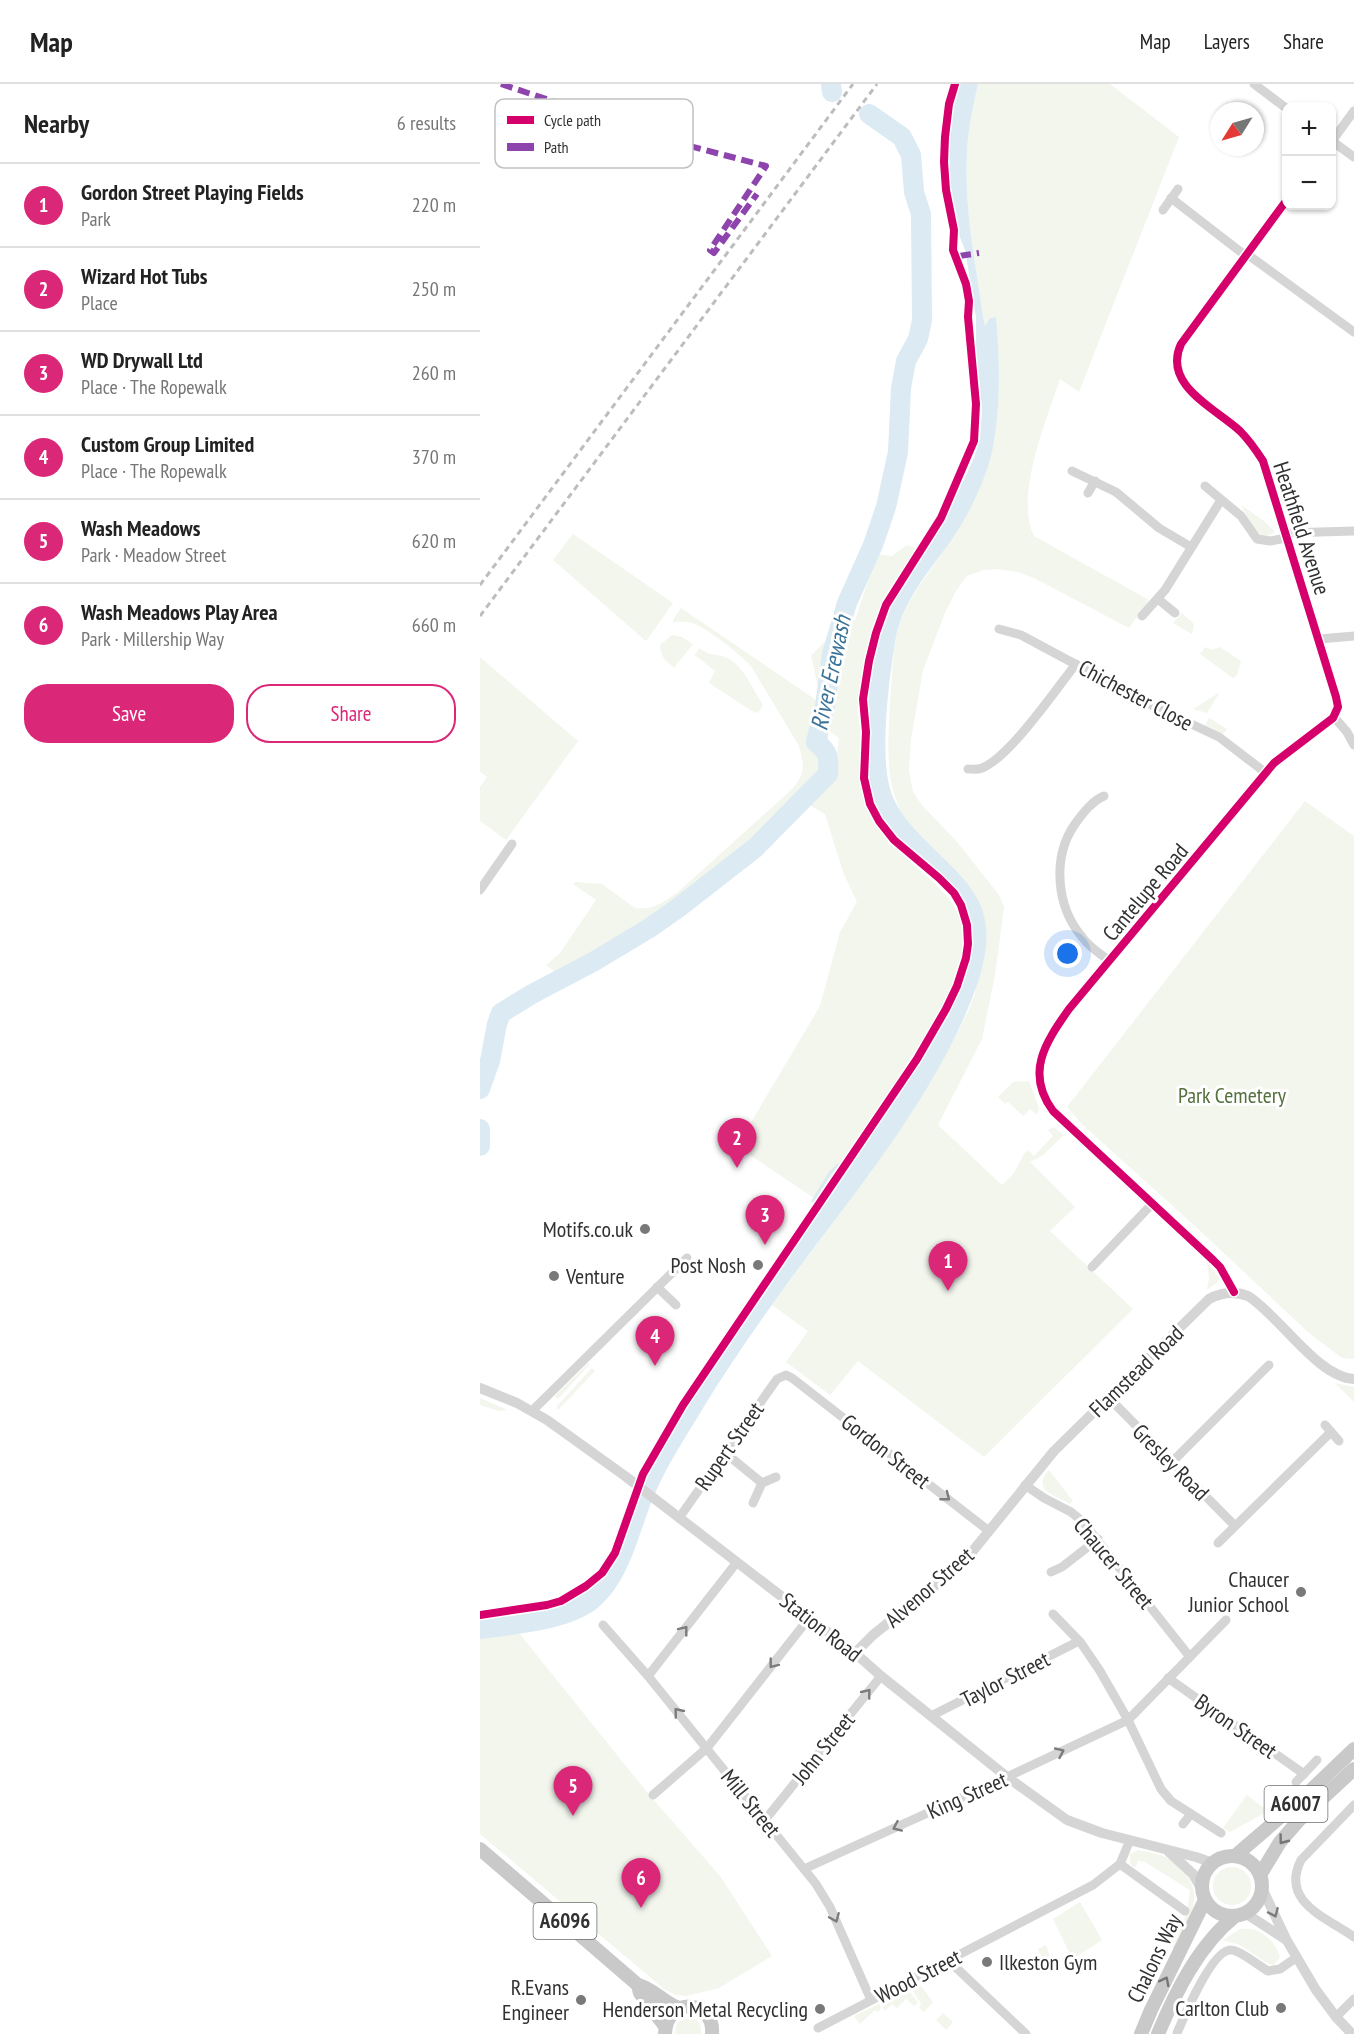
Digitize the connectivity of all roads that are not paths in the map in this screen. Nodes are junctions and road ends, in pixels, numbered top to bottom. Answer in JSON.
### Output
{"nodes":[{"id":1,"x":1254,"y":84,"type":"edge"},
{"id":2,"x":1282,"y":104,"type":"edge"},
{"id":3,"x":1354,"y":111,"type":"edge"},
{"id":4,"x":1336,"y":136,"type":"edge"},
{"id":5,"x":1336,"y":144,"type":"edge"},
{"id":6,"x":1354,"y":157,"type":"edge"},
{"id":7,"x":1178,"y":189,"type":"dead end"},
{"id":8,"x":1171,"y":198,"type":"junction"},
{"id":9,"x":1282,"y":208,"type":"edge"},
{"id":10,"x":1163,"y":210,"type":"dead end"},
{"id":11,"x":1247,"y":255,"type":"junction"},
{"id":12,"x":1354,"y":332,"type":"edge"},
{"id":13,"x":1072,"y":471,"type":"dead end"},
{"id":14,"x":1095,"y":481,"type":"junction"},
{"id":15,"x":1205,"y":486,"type":"dead end"},
{"id":16,"x":1088,"y":494,"type":"dead end"},
{"id":17,"x":1221,"y":500,"type":"junction"},
{"id":18,"x":1354,"y":531,"type":"edge"},
{"id":19,"x":1286,"y":535,"type":"junction"},
{"id":20,"x":1191,"y":547,"type":"junction"},
{"id":21,"x":1158,"y":599,"type":"junction"},
{"id":22,"x":1174,"y":613,"type":"dead end"},
{"id":23,"x":1142,"y":616,"type":"dead end"},
{"id":24,"x":999,"y":629,"type":"dead end"},
{"id":25,"x":1354,"y":636,"type":"edge"},
{"id":26,"x":1319,"y":639,"type":"junction"},
{"id":27,"x":1076,"y":663,"type":"junction"},
{"id":28,"x":1334,"y":717,"type":"junction"},
{"id":29,"x":1354,"y":745,"type":"edge"},
{"id":30,"x":968,"y":769,"type":"dead end"},
{"id":31,"x":1266,"y":773,"type":"junction"},
{"id":32,"x":1104,"y":796,"type":"dead end"},
{"id":33,"x":512,"y":844,"type":"dead end"},
{"id":34,"x":480,"y":890,"type":"edge"},
{"id":35,"x":1110,"y":961,"type":"junction"},
{"id":36,"x":1152,"y":1204,"type":"junction"},
{"id":37,"x":687,"y":1258,"type":"dead end"},
{"id":38,"x":1092,"y":1267,"type":"dead end"},
{"id":39,"x":657,"y":1287,"type":"junction"},
{"id":40,"x":1234,"y":1292,"type":"junction"},
{"id":41,"x":676,"y":1305,"type":"dead end"},
{"id":42,"x":1269,"y":1365,"type":"dead end"},
{"id":43,"x":1248,"y":1371,"type":"dead end"},
{"id":44,"x":782,"y":1376,"type":"joint"},
{"id":45,"x":1255,"y":1379,"type":"junction"},
{"id":46,"x":1354,"y":1380,"type":"edge"},
{"id":47,"x":480,"y":1388,"type":"edge"},
{"id":48,"x":1108,"y":1397,"type":"junction"},
{"id":49,"x":531,"y":1411,"type":"junction"},
{"id":50,"x":1339,"y":1441,"type":"dead end"},
{"id":51,"x":724,"y":1452,"type":"junction"},
{"id":52,"x":1045,"y":1461,"type":"joint"},
{"id":53,"x":1172,"y":1462,"type":"junction"},
{"id":54,"x":776,"y":1477,"type":"dead end"},
{"id":55,"x":762,"y":1483,"type":"junction"},
{"id":56,"x":1025,"y":1485,"type":"junction"},
{"id":57,"x":753,"y":1503,"type":"dead end"},
{"id":58,"x":679,"y":1518,"type":"junction"},
{"id":59,"x":1235,"y":1526,"type":"junction"},
{"id":60,"x":989,"y":1531,"type":"junction"},
{"id":61,"x":1098,"y":1539,"type":"junction"},
{"id":62,"x":1218,"y":1543,"type":"dead end"},
{"id":63,"x":737,"y":1562,"type":"junction"},
{"id":64,"x":1051,"y":1572,"type":"dead end"},
{"id":65,"x":1053,"y":1614,"type":"dead end"},
{"id":66,"x":809,"y":1618,"type":"junction"},
{"id":67,"x":1226,"y":1620,"type":"dead end"},
{"id":68,"x":603,"y":1625,"type":"dead end"},
{"id":69,"x":1079,"y":1641,"type":"junction"},
{"id":70,"x":855,"y":1653,"type":"junction"},
{"id":71,"x":1190,"y":1657,"type":"junction"},
{"id":72,"x":881,"y":1676,"type":"junction"},
{"id":73,"x":648,"y":1677,"type":"junction"},
{"id":74,"x":1168,"y":1678,"type":"junction"},
{"id":75,"x":931,"y":1716,"type":"junction"},
{"id":76,"x":1128,"y":1720,"type":"junction"},
{"id":77,"x":707,"y":1748,"type":"junction"},
{"id":78,"x":1354,"y":1749,"type":"edge"},
{"id":79,"x":1317,"y":1760,"type":"dead end"},
{"id":80,"x":1354,"y":1769,"type":"edge"},
{"id":81,"x":1304,"y":1774,"type":"junction"},
{"id":82,"x":1007,"y":1777,"type":"junction"},
{"id":83,"x":1296,"y":1782,"type":"dead end"},
{"id":84,"x":653,"y":1795,"type":"dead end"},
{"id":85,"x":1354,"y":1805,"type":"edge"},
{"id":86,"x":1191,"y":1814,"type":"junction"},
{"id":87,"x":765,"y":1821,"type":"junction"},
{"id":88,"x":1184,"y":1824,"type":"dead end"},
{"id":89,"x":1221,"y":1833,"type":"dead end"},
{"id":90,"x":1130,"y":1840,"type":"junction"},
{"id":91,"x":480,"y":1849,"type":"edge"},
{"id":92,"x":1167,"y":1851,"type":"junction"},
{"id":93,"x":1235,"y":1856,"type":"junction"},
{"id":94,"x":1212,"y":1863,"type":"junction"},
{"id":95,"x":1120,"y":1864,"type":"junction"},
{"id":96,"x":804,"y":1869,"type":"junction"},
{"id":97,"x":1261,"y":1881,"type":"junction"},
{"id":98,"x":1170,"y":1887,"type":"dead end"},
{"id":99,"x":1203,"y":1895,"type":"junction"},
{"id":100,"x":1164,"y":1896,"type":"junction"},
{"id":101,"x":1185,"y":1911,"type":"dead end"},
{"id":102,"x":1240,"y":1915,"type":"junction"},
{"id":103,"x":1354,"y":1937,"type":"edge"},
{"id":104,"x":1286,"y":1939,"type":"junction"},
{"id":105,"x":1297,"y":1957,"type":"junction"},
{"id":106,"x":948,"y":1960,"type":"junction"},
{"id":107,"x":638,"y":1985,"type":"junction"},
{"id":108,"x":1354,"y":1999,"type":"edge"},
{"id":109,"x":871,"y":2000,"type":"junction"},
{"id":110,"x":679,"y":2008,"type":"junction"},
{"id":111,"x":1335,"y":2017,"type":"junction"},
{"id":112,"x":818,"y":2028,"type":"dead end"},
{"id":113,"x":665,"y":2030,"type":"edge"},
{"id":114,"x":1177,"y":2032,"type":"dead end"},
{"id":115,"x":712,"y":2034,"type":"edge"},
{"id":116,"x":1026,"y":2034,"type":"edge"},
{"id":117,"x":1141,"y":2034,"type":"edge"},
{"id":118,"x":1158,"y":2034,"type":"edge"},
{"id":119,"x":1352,"y":2034,"type":"edge"}],
"edges":[{"from":1,"to":2,"type":"street"},
{"from":3,"to":4,"type":"street"},
{"from":5,"to":6,"type":"street"},
{"from":7,"to":8,"type":"street"},
{"from":8,"to":10,"type":"street"},
{"from":8,"to":11,"type":"street"},
{"from":9,"to":11,"type":"street","name":"Heathfield Avenue"},
{"from":11,"to":12,"type":"street"},
{"from":11,"to":19,"type":"street","name":"Heathfield Avenue"},
{"from":13,"to":14,"type":"street"},
{"from":14,"to":16,"type":"street"},
{"from":14,"to":20,"type":"street"},
{"from":15,"to":17,"type":"street"},
{"from":17,"to":19,"type":"street"},
{"from":17,"to":20,"type":"street"},
{"from":18,"to":19,"type":"street"},
{"from":19,"to":26,"type":"street","name":"Heathfield Avenue"},
{"from":20,"to":21,"type":"street"},
{"from":21,"to":22,"type":"street"},
{"from":21,"to":23,"type":"street"},
{"from":24,"to":27,"type":"street","name":"Chichester Close"},
{"from":25,"to":26,"type":"street"},
{"from":26,"to":28,"type":"street","name":"Heathfield Avenue"},
{"from":27,"to":30,"type":"street"},
{"from":27,"to":31,"type":"street","name":"Chichester Close"},
{"from":28,"to":29,"type":"street"},
{"from":28,"to":31,"type":"street","name":"Cantelupe Road"},
{"from":31,"to":35,"type":"street","name":"Cantelupe Road"},
{"from":32,"to":35,"type":"street"},
{"from":33,"to":34,"type":"street"},
{"from":35,"to":36,"type":"street","name":"Cantelupe Road"},
{"from":36,"to":38,"type":"street"},
{"from":36,"to":40,"type":"street","name":"Cantelupe Road"},
{"from":37,"to":39,"type":"street"},
{"from":39,"to":41,"type":"street"},
{"from":39,"to":49,"type":"street"},
{"from":40,"to":46,"type":"street"},
{"from":40,"to":48,"type":"street","name":"Flamstead Road"},
{"from":42,"to":45,"type":"street"},
{"from":43,"to":45,"type":"street"},
{"from":44,"to":51,"type":"street","name":"Rupert Street"},
{"from":44,"to":60,"type":"street","name":"Gordon Street","one_way":true},
{"from":45,"to":53,"type":"street"},
{"from":47,"to":49,"type":"street","name":"Station Road"},
{"from":48,"to":52,"type":"street","name":"Flamstead Road"},
{"from":48,"to":53,"type":"street","name":"Gresley Road"},
{"from":49,"to":58,"type":"street","name":"Station Road"},
{"from":50,"to":59,"type":"street"},
{"from":51,"to":55,"type":"street"},
{"from":51,"to":58,"type":"street","name":"Rupert Street"},
{"from":52,"to":56,"type":"street","name":"Alvenor Street"},
{"from":53,"to":59,"type":"street","name":"Gresley Road"},
{"from":54,"to":55,"type":"street"},
{"from":55,"to":57,"type":"street"},
{"from":56,"to":60,"type":"street","name":"Alvenor Street"},
{"from":56,"to":61,"type":"street","name":"Chaucer Street"},
{"from":58,"to":63,"type":"street","name":"Station Road"},
{"from":59,"to":62,"type":"street"},
{"from":60,"to":70,"type":"street","name":"Alvenor Street"},
{"from":61,"to":64,"type":"street"},
{"from":61,"to":71,"type":"street","name":"Chaucer Street"},
{"from":63,"to":66,"type":"street","name":"Station Road"},
{"from":73,"to":63,"type":"street","one_way":true},
{"from":65,"to":69,"type":"street"},
{"from":66,"to":70,"type":"street","name":"Station Road"},
{"from":66,"to":77,"type":"street","one_way":true},
{"from":67,"to":71,"type":"street"},
{"from":68,"to":73,"type":"street","name":"Mill Street"},
{"from":69,"to":75,"type":"street","name":"Taylor Street"},
{"from":69,"to":76,"type":"street"},
{"from":70,"to":72,"type":"street","name":"Station Road"},
{"from":71,"to":74,"type":"street"},
{"from":72,"to":75,"type":"street","name":"Station Road"},
{"from":87,"to":72,"type":"street","name":"John Street","one_way":true},
{"from":77,"to":73,"type":"street","name":"Mill Street","one_way":true},
{"from":74,"to":76,"type":"street"},
{"from":74,"to":81,"type":"street","name":"Byron Street"},
{"from":75,"to":82,"type":"street","name":"Station Road"},
{"from":82,"to":76,"type":"street","name":"King Street","one_way":true},
{"from":76,"to":86,"type":"street"},
{"from":77,"to":84,"type":"street"},
{"from":77,"to":87,"type":"street","name":"Mill Street"},
{"from":78,"to":93,"type":"main road","number":"A6007"},
{"from":79,"to":81,"type":"street"},
{"from":80,"to":97,"type":"main road","number":"A6007","one_way":true},
{"from":81,"to":83,"type":"street"},
{"from":82,"to":90,"type":"street","name":"Station Road"},
{"from":82,"to":96,"type":"street","name":"King Street","one_way":true},
{"from":85,"to":103,"type":"street"},
{"from":86,"to":88,"type":"street"},
{"from":86,"to":89,"type":"street"},
{"from":87,"to":96,"type":"street","name":"Mill Street"},
{"from":90,"to":92,"type":"street","name":"Station Road"},
{"from":90,"to":95,"type":"street","name":"Wood Street"},
{"from":91,"to":107,"type":"main road","number":"A6096"},
{"from":92,"to":94,"type":"street","name":"Station Road"},
{"from":92,"to":99,"type":"street","name":"Station Road"},
{"from":93,"to":94,"type":"main road"},
{"from":93,"to":97,"type":"main road"},
{"from":94,"to":99,"type":"main road"},
{"from":95,"to":100,"type":"street"},
{"from":95,"to":106,"type":"street","name":"Wood Street"},
{"from":96,"to":109,"type":"street","name":"Mill Street","one_way":true},
{"from":97,"to":102,"type":"main road"},
{"from":97,"to":104,"type":"street","one_way":true},
{"from":98,"to":100,"type":"street"},
{"from":99,"to":102,"type":"main road"},
{"from":117,"to":99,"type":"main road","name":"Chalons Way","one_way":true},
{"from":100,"to":101,"type":"street"},
{"from":102,"to":104,"type":"street"},
{"from":102,"to":118,"type":"main road","name":"Chalons Way"},
{"from":104,"to":105,"type":"street"},
{"from":105,"to":111,"type":"street"},
{"from":105,"to":114,"type":"street"},
{"from":106,"to":109,"type":"street","name":"Wood Street"},
{"from":106,"to":116,"type":"street"},
{"from":107,"to":110,"type":"main road","number":"A6096"},
{"from":107,"to":113,"type":"main road","number":"A6096"},
{"from":108,"to":111,"type":"street"},
{"from":109,"to":112,"type":"street","name":"Wood Street"},
{"from":110,"to":113,"type":"main road","number":"A6096"},
{"from":110,"to":115,"type":"main road","number":"A6096"},
{"from":111,"to":119,"type":"street"}]}
